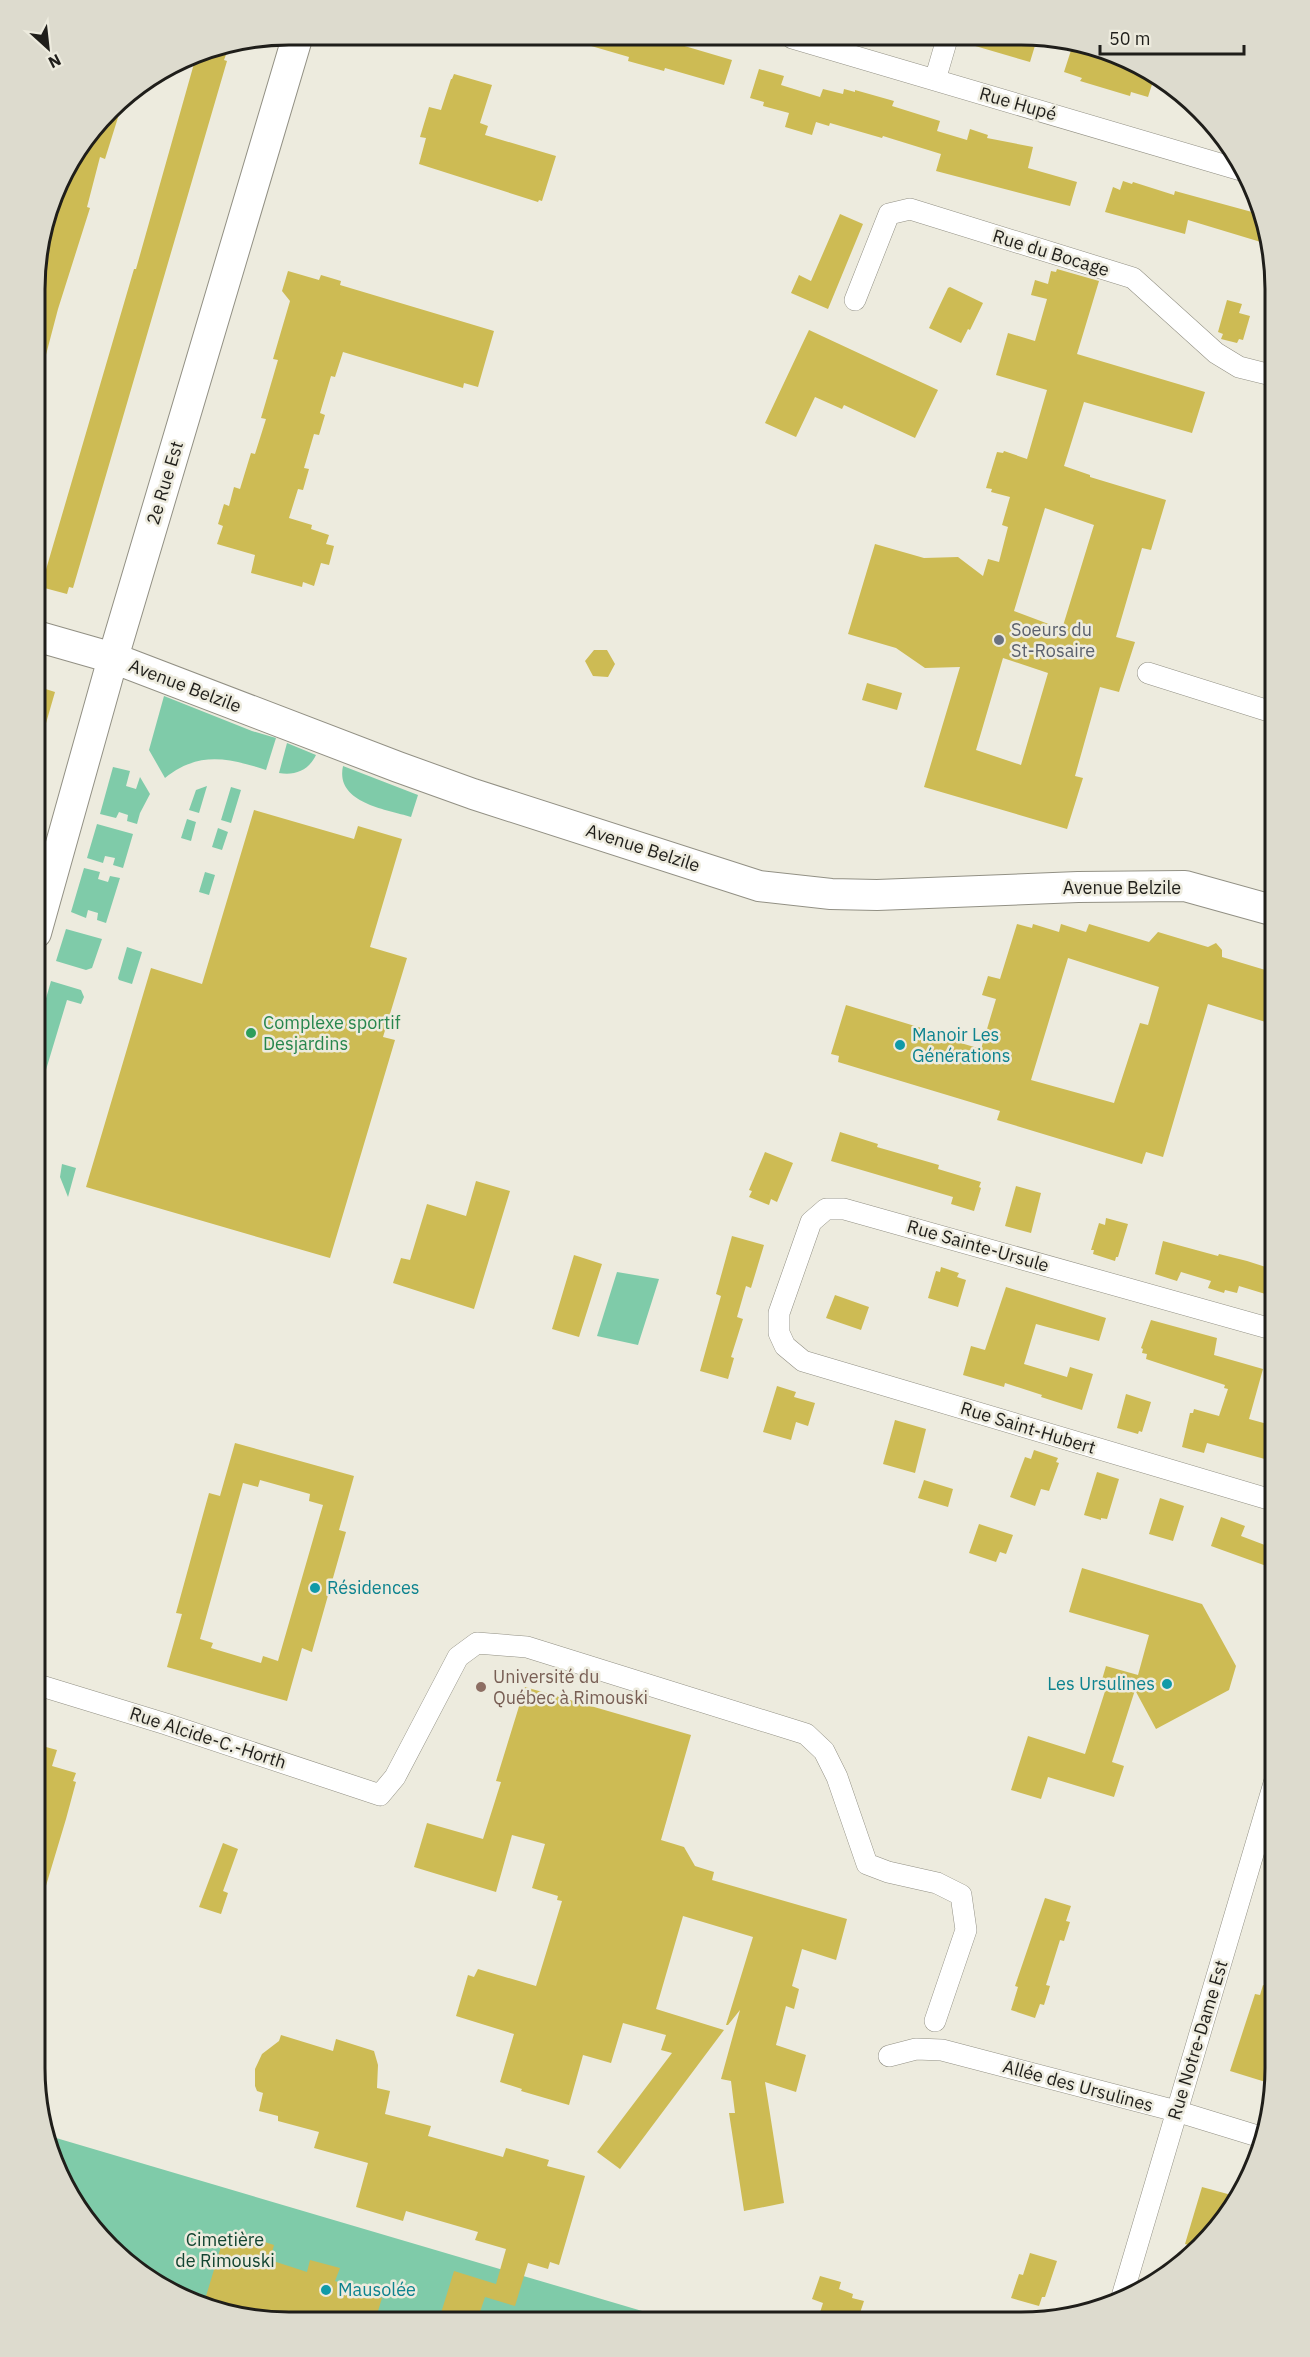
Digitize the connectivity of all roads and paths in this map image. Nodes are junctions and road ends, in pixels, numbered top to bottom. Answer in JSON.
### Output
{"nodes":[{"id":1,"x":295,"y":45,"type":"edge"},
{"id":2,"x":816,"y":45,"type":"edge"},
{"id":3,"x":945,"y":45,"type":"edge"},
{"id":4,"x":935,"y":80,"type":"junction"},
{"id":5,"x":1232,"y":168,"type":"edge"},
{"id":6,"x":855,"y":300,"type":"dead end"},
{"id":7,"x":1265,"y":374,"type":"edge"},
{"id":8,"x":45,"y":639,"type":"edge"},
{"id":9,"x":113,"y":658,"type":"junction"},
{"id":10,"x":1148,"y":673,"type":"dead end"},
{"id":11,"x":1265,"y":709,"type":"edge"},
{"id":12,"x":45,"y":901,"type":"edge"},
{"id":13,"x":1265,"y":908,"type":"edge"},
{"id":14,"x":1265,"y":1327,"type":"edge"},
{"id":15,"x":785,"y":1346,"type":"joint"},
{"id":16,"x":1265,"y":1498,"type":"edge"},
{"id":17,"x":45,"y":1687,"type":"edge"},
{"id":18,"x":1265,"y":1814,"type":"edge"},
{"id":19,"x":935,"y":2021,"type":"dead end"},
{"id":20,"x":889,"y":2056,"type":"dead end"},
{"id":21,"x":1176,"y":2111,"type":"junction"},
{"id":22,"x":1256,"y":2135,"type":"edge"},
{"id":23,"x":1124,"y":2289,"type":"edge"}],
"edges":[{"from":1,"to":9,"type":"street","name":"2e Rue Est"},
{"from":2,"to":4,"type":"street","name":"Rue Hupé"},
{"from":3,"to":4,"type":"street"},
{"from":4,"to":5,"type":"street","name":"Rue Hupé"},
{"from":6,"to":7,"type":"street","name":"Rue du Bocage"},
{"from":8,"to":9,"type":"street","name":"Avenue Belzile"},
{"from":9,"to":12,"type":"street","name":"2e Rue Est"},
{"from":9,"to":13,"type":"street","name":"Avenue Belzile"},
{"from":10,"to":11,"type":"street"},
{"from":14,"to":15,"type":"street","name":"Rue Sainte-Ursule"},
{"from":15,"to":16,"type":"street","name":"Rue Saint-Hubert"},
{"from":17,"to":19,"type":"street","name":"Rue Alcide-C.-Horth"},
{"from":18,"to":21,"type":"street","name":"Rue Notre-Dame Est"},
{"from":20,"to":21,"type":"street","name":"Allée des Ursulines"},
{"from":21,"to":22,"type":"street","name":"Allée des Ursulines"},
{"from":21,"to":23,"type":"street","name":"Rue Notre-Dame Est"}]}
